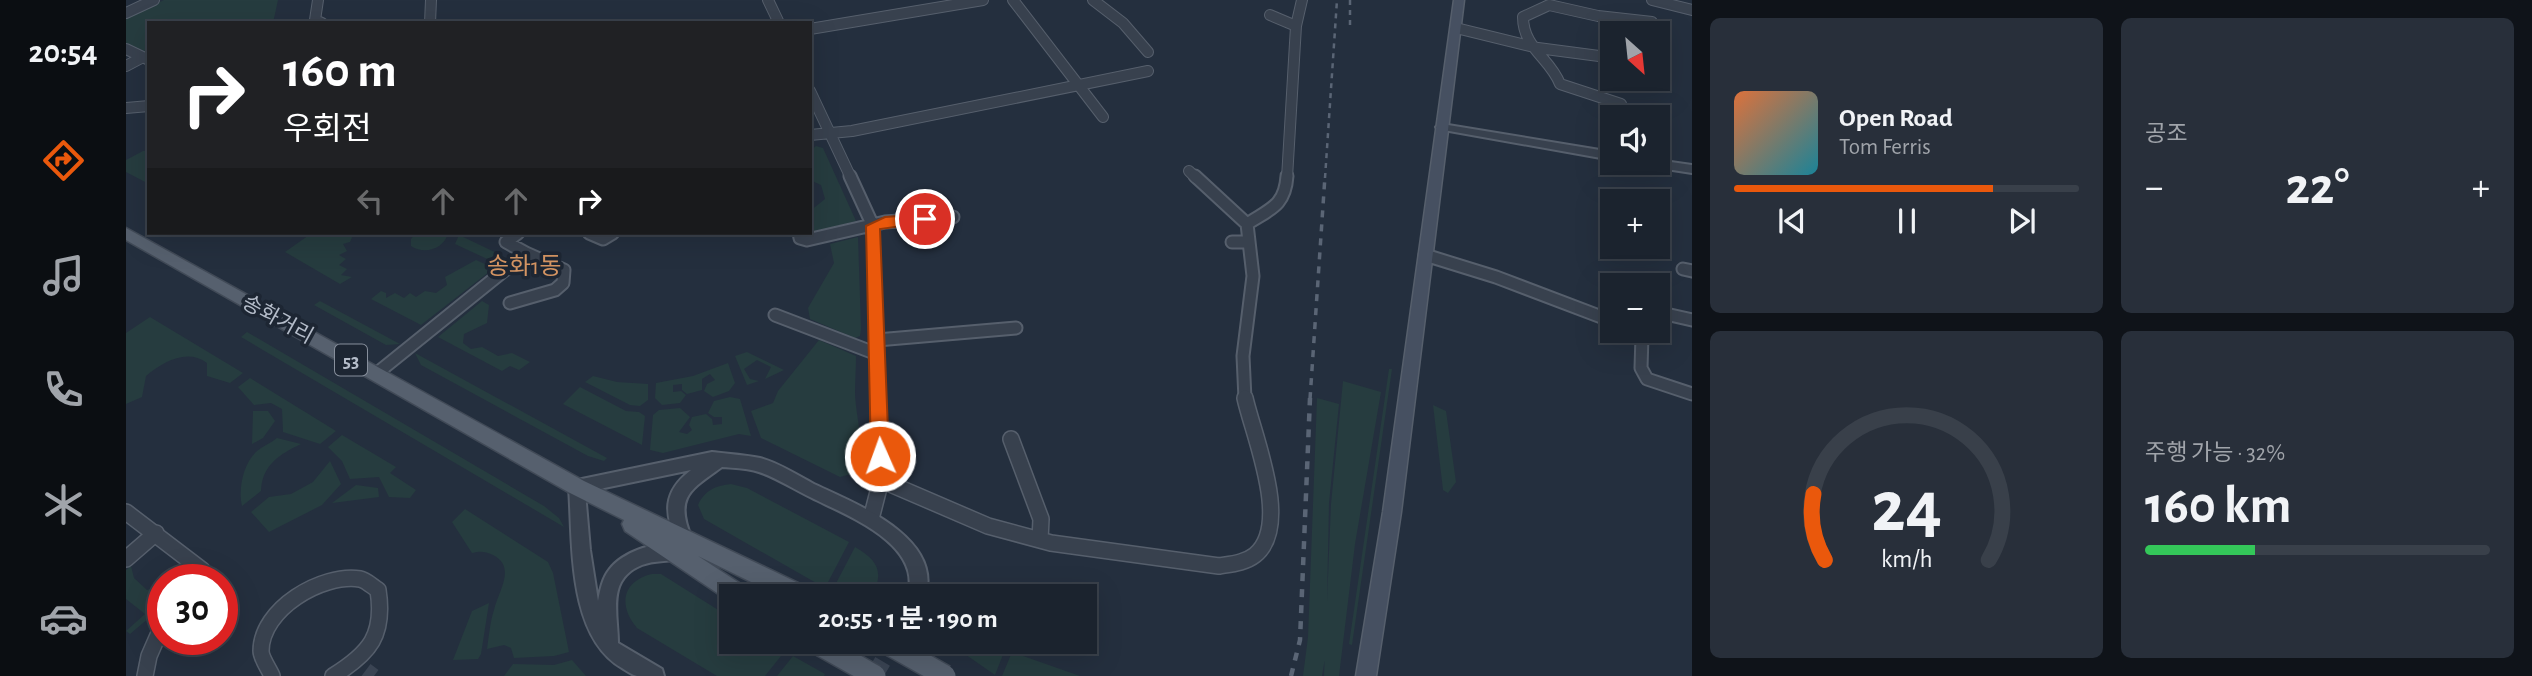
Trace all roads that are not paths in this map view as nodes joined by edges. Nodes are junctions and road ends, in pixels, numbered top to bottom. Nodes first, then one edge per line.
1 (318, 0) edge
2 (431, 0) edge
3 (983, 0) edge
4 (1013, 0) edge
5 (1093, 0) edge
6 (1302, 0) edge
7 (1460, 0) edge
8 (1652, 0) edge
9 (150, 1) edge
10 (770, 4) edge
11 (761, 10) dead end
12 (1692, 10) edge
13 (126, 13) edge
14 (1270, 15) dead end
15 (318, 21) edge
16 (430, 21) edge
17 (778, 21) edge
18 (1643, 21) edge
19 (1296, 26) junction
20 (1456, 28) junction
21 (812, 29) edge
22 (1528, 45) junction
23 (126, 49) edge
24 (1148, 52) dead end
25 (1599, 56) dead end
26 (146, 58) edge
27 (126, 66) edge
28 (1148, 71) dead end
29 (1079, 85) junction
30 (812, 95) edge
31 (1621, 104) dead end
32 (147, 106) edge
33 (126, 108) edge
34 (1103, 117) dead end
35 (1442, 127) junction
36 (829, 133) junction
37 (812, 135) edge
38 (1600, 154) edge
39 (1670, 166) edge
40 (1692, 169) edge
41 (1189, 172) dead end
42 (953, 217) dead end
43 (1248, 224) junction
44 (873, 226) junction
45 (126, 233) edge
46 (515, 235) edge
47 (799, 235) edge
48 (1232, 242) dead end
49 (1249, 242) junction
50 (526, 253) junction
51 (1424, 255) junction
52 (510, 303) dead end
53 (775, 315) dead end
54 (1670, 315) edge
55 (1600, 316) edge
56 (1692, 320) edge
57 (1016, 328) dead end
58 (877, 340) junction
59 (1642, 343) edge
60 (877, 354) junction
61 (376, 374) junction
62 (1692, 394) edge
63 (1012, 439) dead end
64 (723, 459) junction
65 (881, 480) junction
66 (577, 487) junction
67 (126, 512) edge
68 (871, 519) junction
69 (156, 533) junction
70 (1040, 540) junction
71 (679, 545) junction
72 (126, 559) edge
73 (195, 564) edge
74 (727, 584) edge
75 (773, 584) edge
76 (918, 584) edge
77 (611, 650) junction
78 (836, 654) edge
79 (907, 654) edge
80 (149, 655) edge
81 (649, 674) edge
82 (145, 676) edge
83 (272, 676) edge
84 (333, 676) edge
85 (875, 676) edge
86 (945, 676) edge
87 (1366, 676) edge

1 - 15 street
2 - 16 street
3 - 21 street
4 - 29 street
5 - 24 street
6 - 19 street
7 - 20 main road
8 - 12 street
9 - 13 street
10 - 11 street
10 - 17 street
14 - 19 street
18 - 22 street
19 - 43 street
20 - 22 street
20 - 35 main road
22 - 25 street
22 - 31 street
23 - 26 street
26 - 27 street
28 - 29 street
29 - 34 street
29 - 36 street
30 - 36 street
32 - 33 street
35 - 38 street
35 - 51 main road
36 - 37 street
36 - 44 street
39 - 40 street
41 - 43 street
42 - 44 street
43 - 49 street
44 - 47 street
44 - 58 street
45 - 61 main road, 송화거리 / 53
46 - 50 street
48 - 49 street
49 - 70 street
50 - 52 street
50 - 61 street
51 - 55 street
51 - 87 main road
53 - 60 street
54 - 56 street
57 - 58 street
58 - 60 street
59 - 62 street
60 - 65 street
61 - 66 main road, 송화거리 / 53
63 - 70 street
64 - 66 street
64 - 68 street
64 - 71 street
65 - 68 street
65 - 70 street
66 - 71 main road, 송화거리 / 53
66 - 77 street
67 - 69 street
68 - 76 street
69 - 72 street
69 - 73 street
71 - 74 main road, 송화거리 / 53
71 - 75 main road, 송화거리 / 53
71 - 77 street
77 - 81 street
78 - 85 main road, bridge
79 - 86 main road, bridge
80 - 82 street
83 - 84 street

